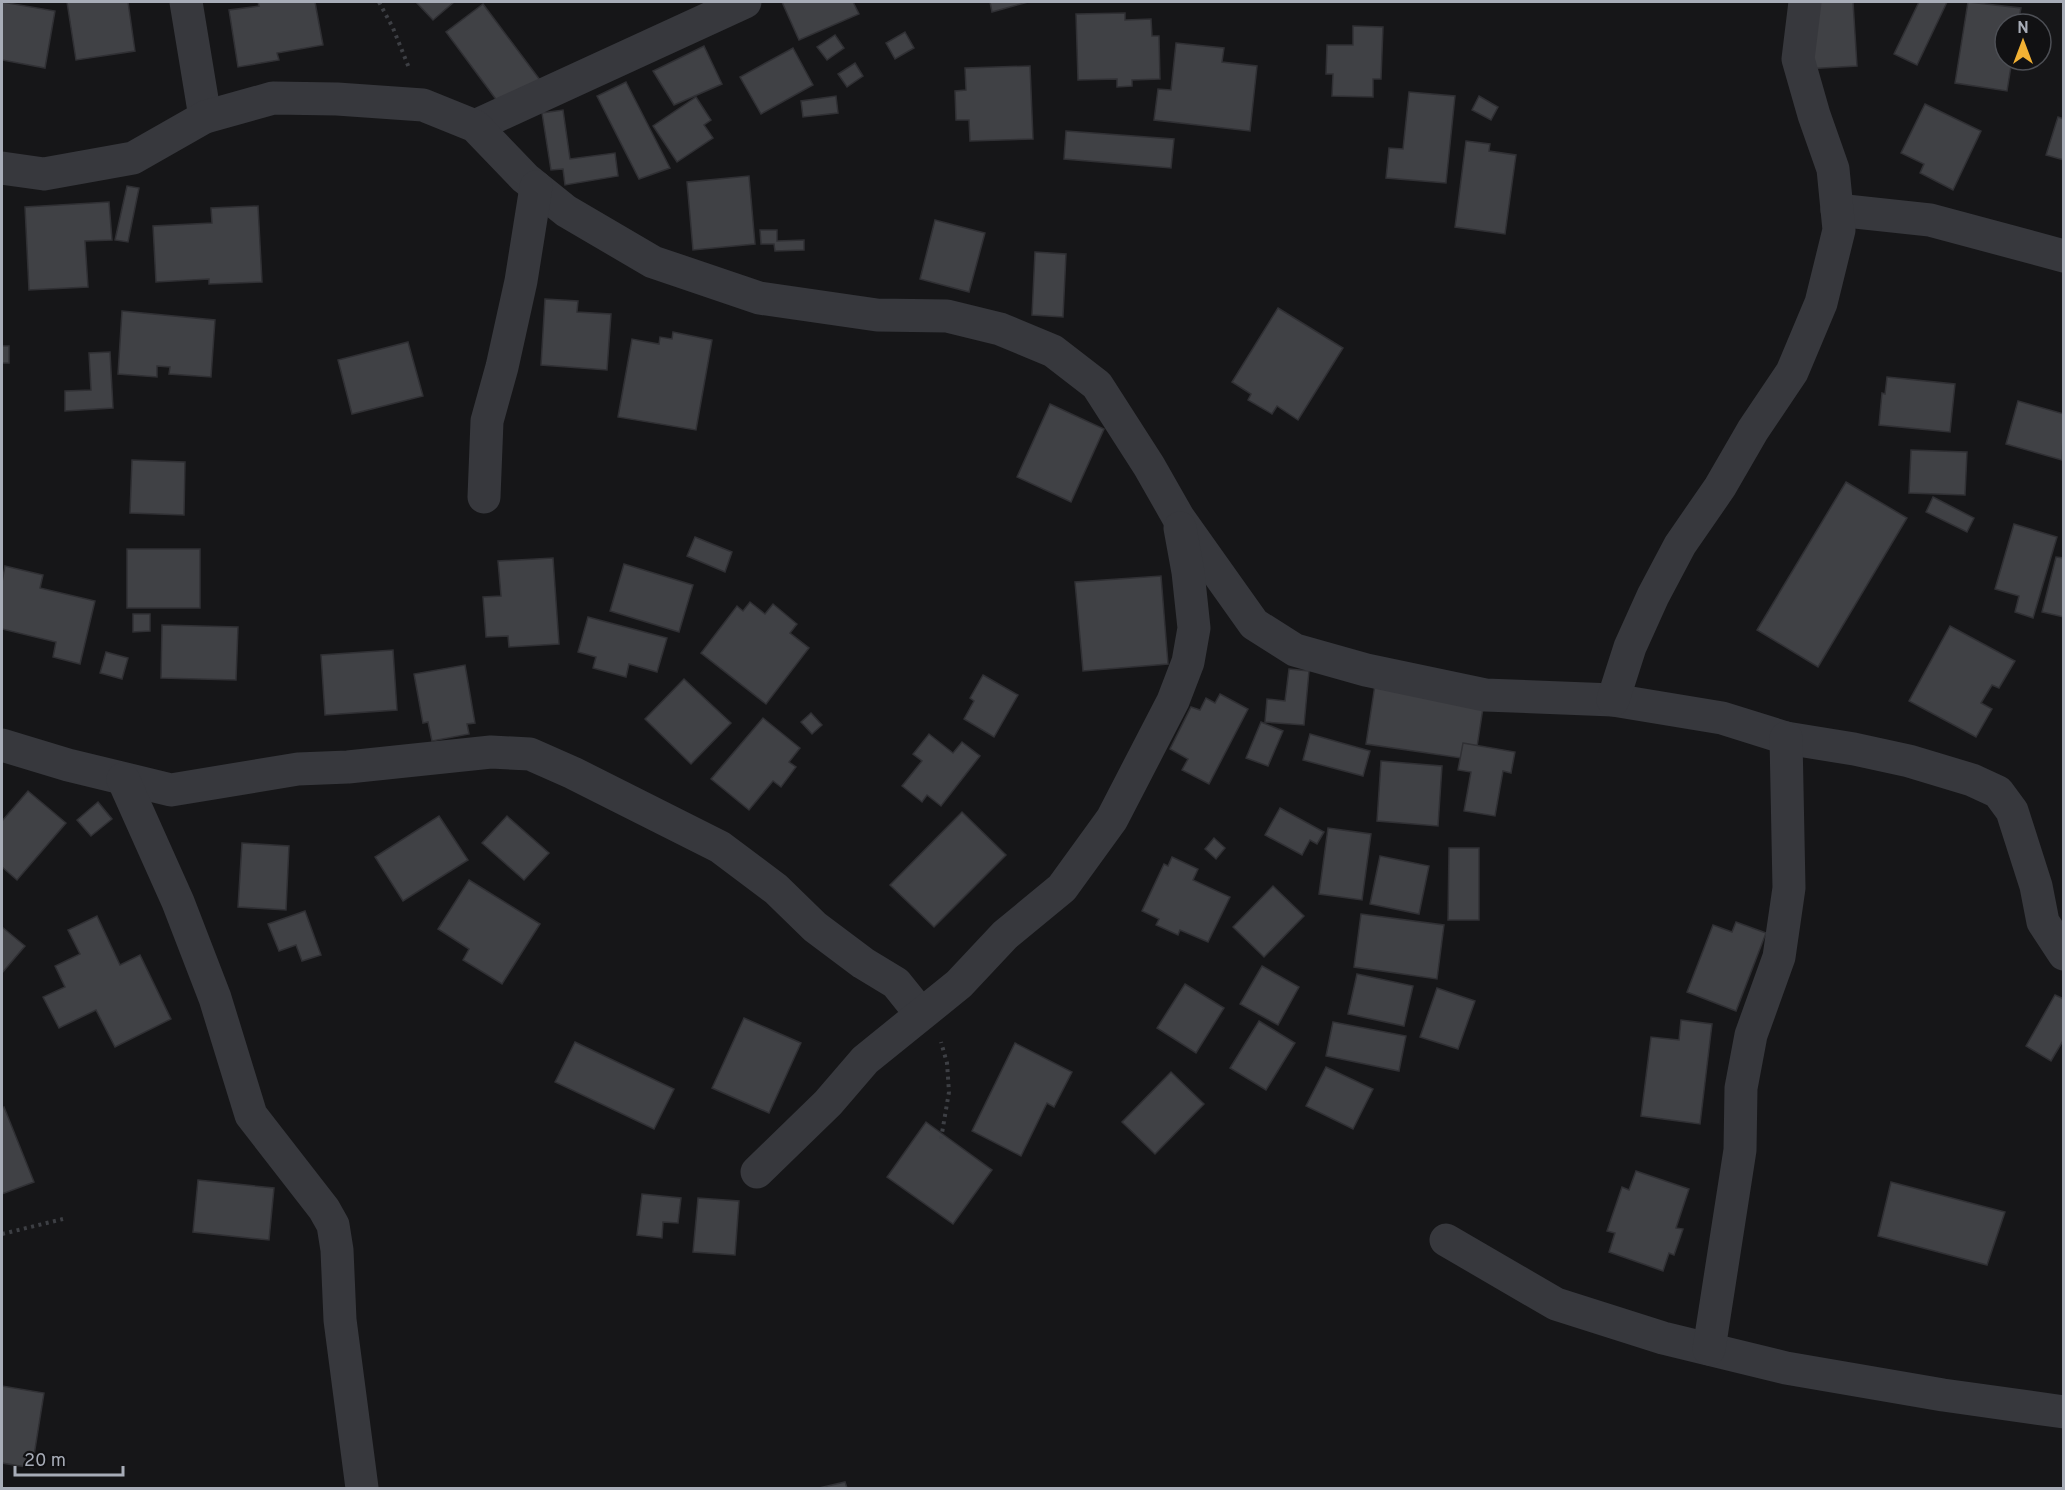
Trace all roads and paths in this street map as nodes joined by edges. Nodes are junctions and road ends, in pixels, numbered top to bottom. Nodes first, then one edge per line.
1 (186, 2) edge
2 (379, 2) edge
3 (745, 2) edge
4 (1805, 2) edge
5 (423, 105) junction
6 (205, 117) junction
7 (476, 126) junction
8 (2, 168) edge
9 (536, 186) junction
10 (1837, 210) junction
11 (2064, 256) edge
12 (484, 497) dead end
13 (1178, 517) junction
14 (1613, 700) junction
15 (1786, 738) junction
16 (2, 744) edge
17 (123, 779) junction
18 (2064, 954) edge
19 (925, 1012) junction
20 (941, 1139) dead end
21 (757, 1172) dead end
22 (63, 1219) dead end
23 (2, 1234) edge
24 (1446, 1240) dead end
25 (1709, 1349) junction
26 (2064, 1412) edge
27 (362, 1488) edge

1 - 6 street
2 - 5 path
3 - 7 street
4 - 10 street
5 - 6 street
5 - 7 street
6 - 8 street
7 - 9 street
9 - 12 street
9 - 13 street
10 - 11 street
10 - 14 street
13 - 14 street
13 - 19 street
14 - 15 street
15 - 18 street
15 - 25 street
16 - 17 street
17 - 19 street
17 - 27 street
19 - 20 path
19 - 21 street
22 - 23 path
24 - 25 street
25 - 26 street

